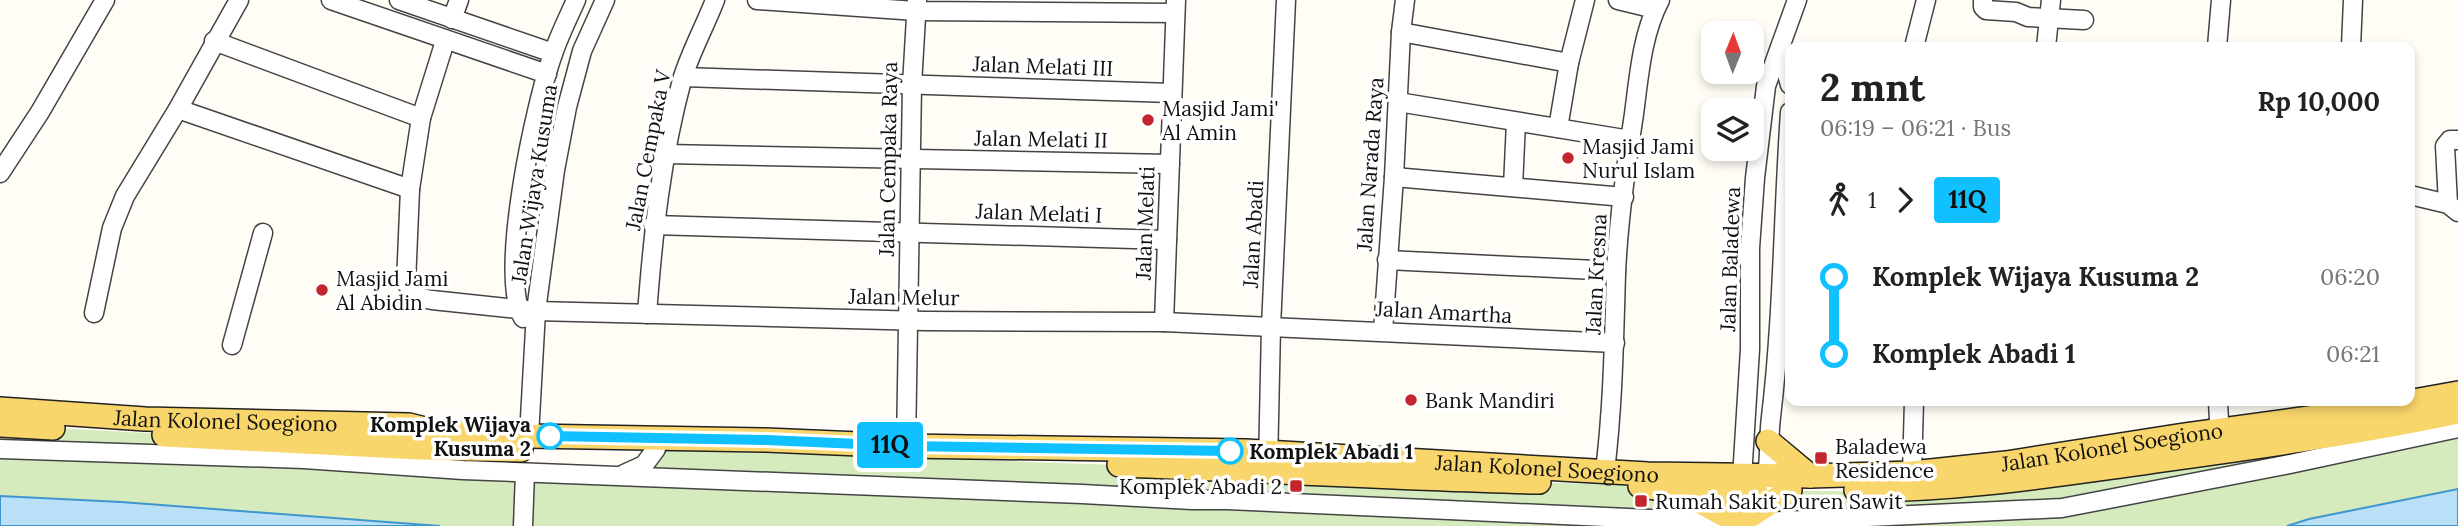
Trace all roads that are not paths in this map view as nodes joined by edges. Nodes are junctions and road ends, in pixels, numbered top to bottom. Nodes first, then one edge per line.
1 (105, 0) edge
2 (239, 0) edge
3 (331, 0) edge
4 (399, 0) edge
5 (459, 0) edge
6 (576, 0) edge
7 (606, 0) edge
8 (715, 0) edge
9 (757, 0) edge
10 (1286, 0) edge
11 (1405, 0) edge
12 (1585, 0) edge
13 (1618, 0) edge
14 (1797, 0) edge
15 (1983, 0) edge
16 (2221, 0) edge
17 (2353, 0) edge
18 (1657, 5) edge
19 (916, 6) edge
20 (1175, 7) edge
21 (1924, 7) edge
22 (2050, 9) edge
23 (452, 19) junction
24 (2084, 20) dead end
25 (1401, 32) junction
26 (214, 41) junction
27 (445, 41) junction
28 (1915, 42) edge
29 (2047, 42) edge
30 (2217, 42) edge
31 (2351, 42) edge
32 (1780, 48) junction
33 (553, 53) junction
34 (1569, 63) junction
35 (1785, 67) edge
36 (547, 74) junction
37 (683, 77) junction
38 (912, 85) junction
39 (1766, 86) junction
40 (1785, 86) edge
41 (1172, 93) junction
42 (1398, 102) junction
43 (178, 108) junction
44 (421, 118) junction
45 (1516, 122) junction
46 (1558, 128) junction
47 (2458, 140) edge
48 (1630, 141) junction
49 (666, 154) junction
50 (911, 160) junction
51 (1170, 164) junction
52 (0, 173) edge
53 (1394, 177) junction
54 (1785, 184) edge
55 (1513, 187) junction
56 (410, 189) junction
57 (1624, 197) junction
58 (2415, 197) edge
59 (2453, 208) edge
60 (653, 225) junction
61 (909, 232) junction
62 (263, 233) dead end
63 (1167, 240) junction
64 (1387, 260) junction
65 (1616, 271) junction
66 (517, 309) junction
67 (536, 311) junction
68 (94, 313) dead end
69 (647, 314) junction
70 (908, 321) junction
71 (1164, 322) junction
72 (1271, 327) junction
73 (1383, 331) junction
74 (534, 340) junction
75 (1615, 343) junction
76 (232, 345) dead end
77 (1779, 348) junction
78 (1750, 349) junction
79 (2458, 393) edge
80 (2415, 401) edge
81 (1914, 406) edge
82 (2218, 406) edge
83 (2385, 406) edge
84 (0, 409) edge
85 (2458, 412) edge
86 (0, 425) edge
87 (2458, 428) edge
88 (529, 436) junction
89 (1768, 441) junction
90 (2219, 441) junction
91 (906, 446) junction
92 (419, 448) junction
93 (0, 449) edge
94 (656, 449) junction
95 (1268, 461) junction
96 (463, 471) junction
97 (1605, 471) junction
98 (1912, 473) junction
99 (614, 476) junction
100 (1810, 476) junction
101 (525, 479) junction
102 (1754, 484) junction
103 (1790, 490) junction
104 (1680, 491) junction
105 (1739, 524) edge
106 (523, 526) edge

1 - 52 street
2 - 26 street
3 - 27 street
4 - 23 street
5 - 23 street
6 - 33 street, Jalan Wijaya Kusuma
7 - 67 street, Jalan Wijaya Kusuma
8 - 37 street, Jalan Cempaka V
9 - 19 street
10 - 72 street, Jalan Abadi
11 - 25 street, Jalan Narada Raya
12 - 34 street
13 - 18 street
14 - 32 street, Jalan Baladewa
15 - 22 street
16 - 30 street
17 - 31 street
18 - 48 street, Jalan Kresna
19 - 20 street
19 - 38 street, Jalan Cempaka Raya
20 - 41 street, Jalan Melati
21 - 28 street
22 - 24 street
22 - 29 street
23 - 33 street
25 - 34 street
25 - 42 street, Jalan Narada Raya
26 - 43 street
26 - 44 street
27 - 36 street
27 - 44 street
32 - 35 street
32 - 39 street, Jalan Baladewa
33 - 36 street, Jalan Wijaya Kusuma
34 - 46 street
36 - 66 street, Jalan Wijaya Kusuma
37 - 38 street, Jalan Melati III
37 - 49 street, Jalan Cempaka V
38 - 41 street, Jalan Melati III
38 - 50 street, Jalan Cempaka Raya
39 - 40 street
39 - 78 street, Jalan Baladewa
41 - 51 street, Jalan Melati
42 - 45 street
42 - 53 street, Jalan Narada Raya
43 - 56 street
43 - 68 street
44 - 56 street
45 - 46 street
45 - 55 street
46 - 48 street
47 - 59 street
48 - 57 street, Jalan Kresna
49 - 50 street, Jalan Melati II
49 - 60 street, Jalan Cempaka V
50 - 51 street, Jalan Melati II
50 - 61 street, Jalan Cempaka Raya
51 - 63 street, Jalan Melati
53 - 55 street
53 - 64 street, Jalan Narada Raya
54 - 77 street
55 - 57 street
56 - 66 street, Jalan Melur
57 - 65 street, Jalan Kresna
58 - 59 street
60 - 61 street, Jalan Melati I
60 - 69 street, Jalan Cempaka V
61 - 63 street, Jalan Melati I
61 - 70 street, Jalan Cempaka Raya
62 - 76 street
63 - 71 street, Jalan Melati
64 - 65 street
64 - 73 street, Jalan Narada Raya
65 - 75 street, Jalan Kresna
66 - 67 street, Jalan Melur
66 - 74 street, Jalan Wijaya Kusuma
67 - 69 street, Jalan Melur
67 - 74 street, Jalan Wijaya Kusuma
69 - 70 street, Jalan Melur
70 - 71 street, Jalan Melur
70 - 91 street, Jalan Cempaka Raya
71 - 72 street, Jalan Melur
72 - 73 street, Jalan Amartha
72 - 95 street, Jalan Abadi
73 - 75 street, Jalan Amartha
74 - 88 street, Jalan Wijaya Kusuma
75 - 97 street, Jalan Kresna
77 - 78 street, Jalan Baladewa
77 - 89 street
78 - 102 street, Jalan Baladewa
79 - 80 main road, Jalan Kolonel Soegiono
81 - 98 street
82 - 90 street
83 - 90 main road, Jalan Kolonel Soegiono
84 - 88 main road, Jalan Kolonel Soegiono
85 - 90 main road, Jalan Kolonel Soegiono
86 - 92 main road, Jalan Kolonel Soegiono
87 - 105 street
88 - 91 main road, Jalan Kolonel Soegiono
89 - 100 main road
89 - 102 street
90 - 98 main road, Jalan Kolonel Soegiono
90 - 103 main road, Jalan Kolonel Soegiono
91 - 95 main road, Jalan Kolonel Soegiono
92 - 94 main road, Jalan Kolonel Soegiono
92 - 96 street
93 - 96 street
94 - 95 main road, Jalan Kolonel Soegiono
94 - 99 street
95 - 97 main road, Jalan Kolonel Soegiono
95 - 104 main road, Jalan Kolonel Soegiono
96 - 101 street
97 - 102 main road, Jalan Kolonel Soegiono
98 - 100 main road, Jalan Kolonel Soegiono
99 - 101 street
99 - 105 street
100 - 102 main road, Jalan Kolonel Soegiono
101 - 106 street
102 - 103 main road, Jalan Kolonel Soegiono
102 - 104 main road, Jalan Kolonel Soegiono
102 - 105 street
103 - 105 main road
104 - 105 main road

